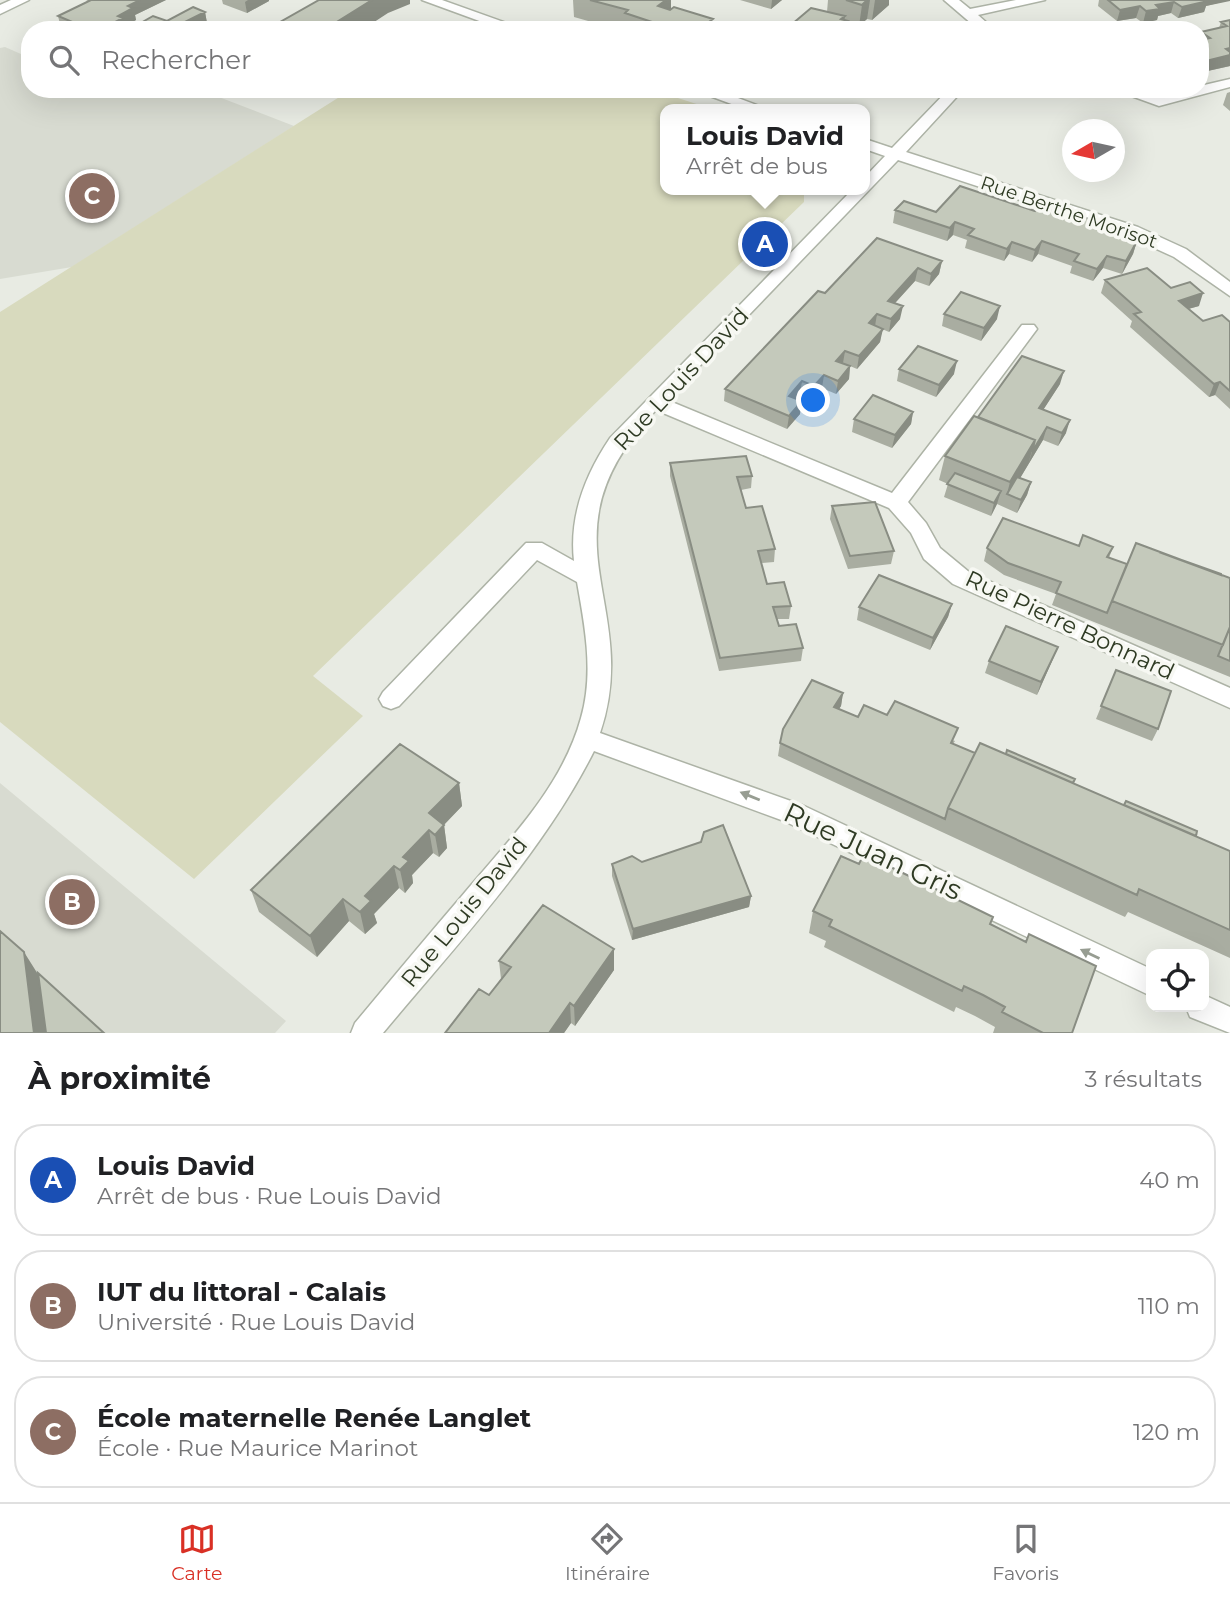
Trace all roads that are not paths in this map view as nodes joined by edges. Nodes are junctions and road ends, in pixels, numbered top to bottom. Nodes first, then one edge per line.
1 (22, 0) edge
2 (429, 0) edge
3 (951, 0) edge
4 (1038, 0) edge
5 (0, 10) edge
6 (969, 13) junction
7 (492, 21) edge
8 (978, 21) edge
9 (1230, 83) edge
10 (1209, 88) edge
11 (725, 98) edge
12 (949, 98) edge
13 (1149, 98) edge
14 (1171, 98) edge
15 (744, 104) edge
16 (870, 146) edge
17 (896, 155) junction
18 (870, 181) edge
19 (856, 195) edge
20 (1230, 291) edge
21 (1028, 329) dead end
22 (654, 402) junction
23 (896, 503) junction
24 (587, 577) junction
25 (1230, 698) edge
26 (391, 699) dead end
27 (587, 738) junction
28 (1146, 981) edge
29 (1209, 1011) edge
30 (1230, 1021) edge
31 (365, 1033) edge

1 - 5 street
2 - 7 street
3 - 6 street
4 - 6 street
6 - 8 street
9 - 10 street
11 - 15 street
12 - 17 street, Rue Louis David
13 - 14 street
16 - 17 street, Rue Berthe Morisot
17 - 18 street, Rue Louis David
17 - 20 street, Rue Berthe Morisot
19 - 22 street, Rue Louis David
21 - 23 street
22 - 23 street, Rue Pierre Bonnard
22 - 24 street, Rue Louis David
23 - 25 street, Rue Pierre Bonnard
24 - 26 street
24 - 27 street, Rue Louis David
28 -> 27 street, Rue Juan Gris
27 - 31 street, Rue Louis David
29 - 30 street

